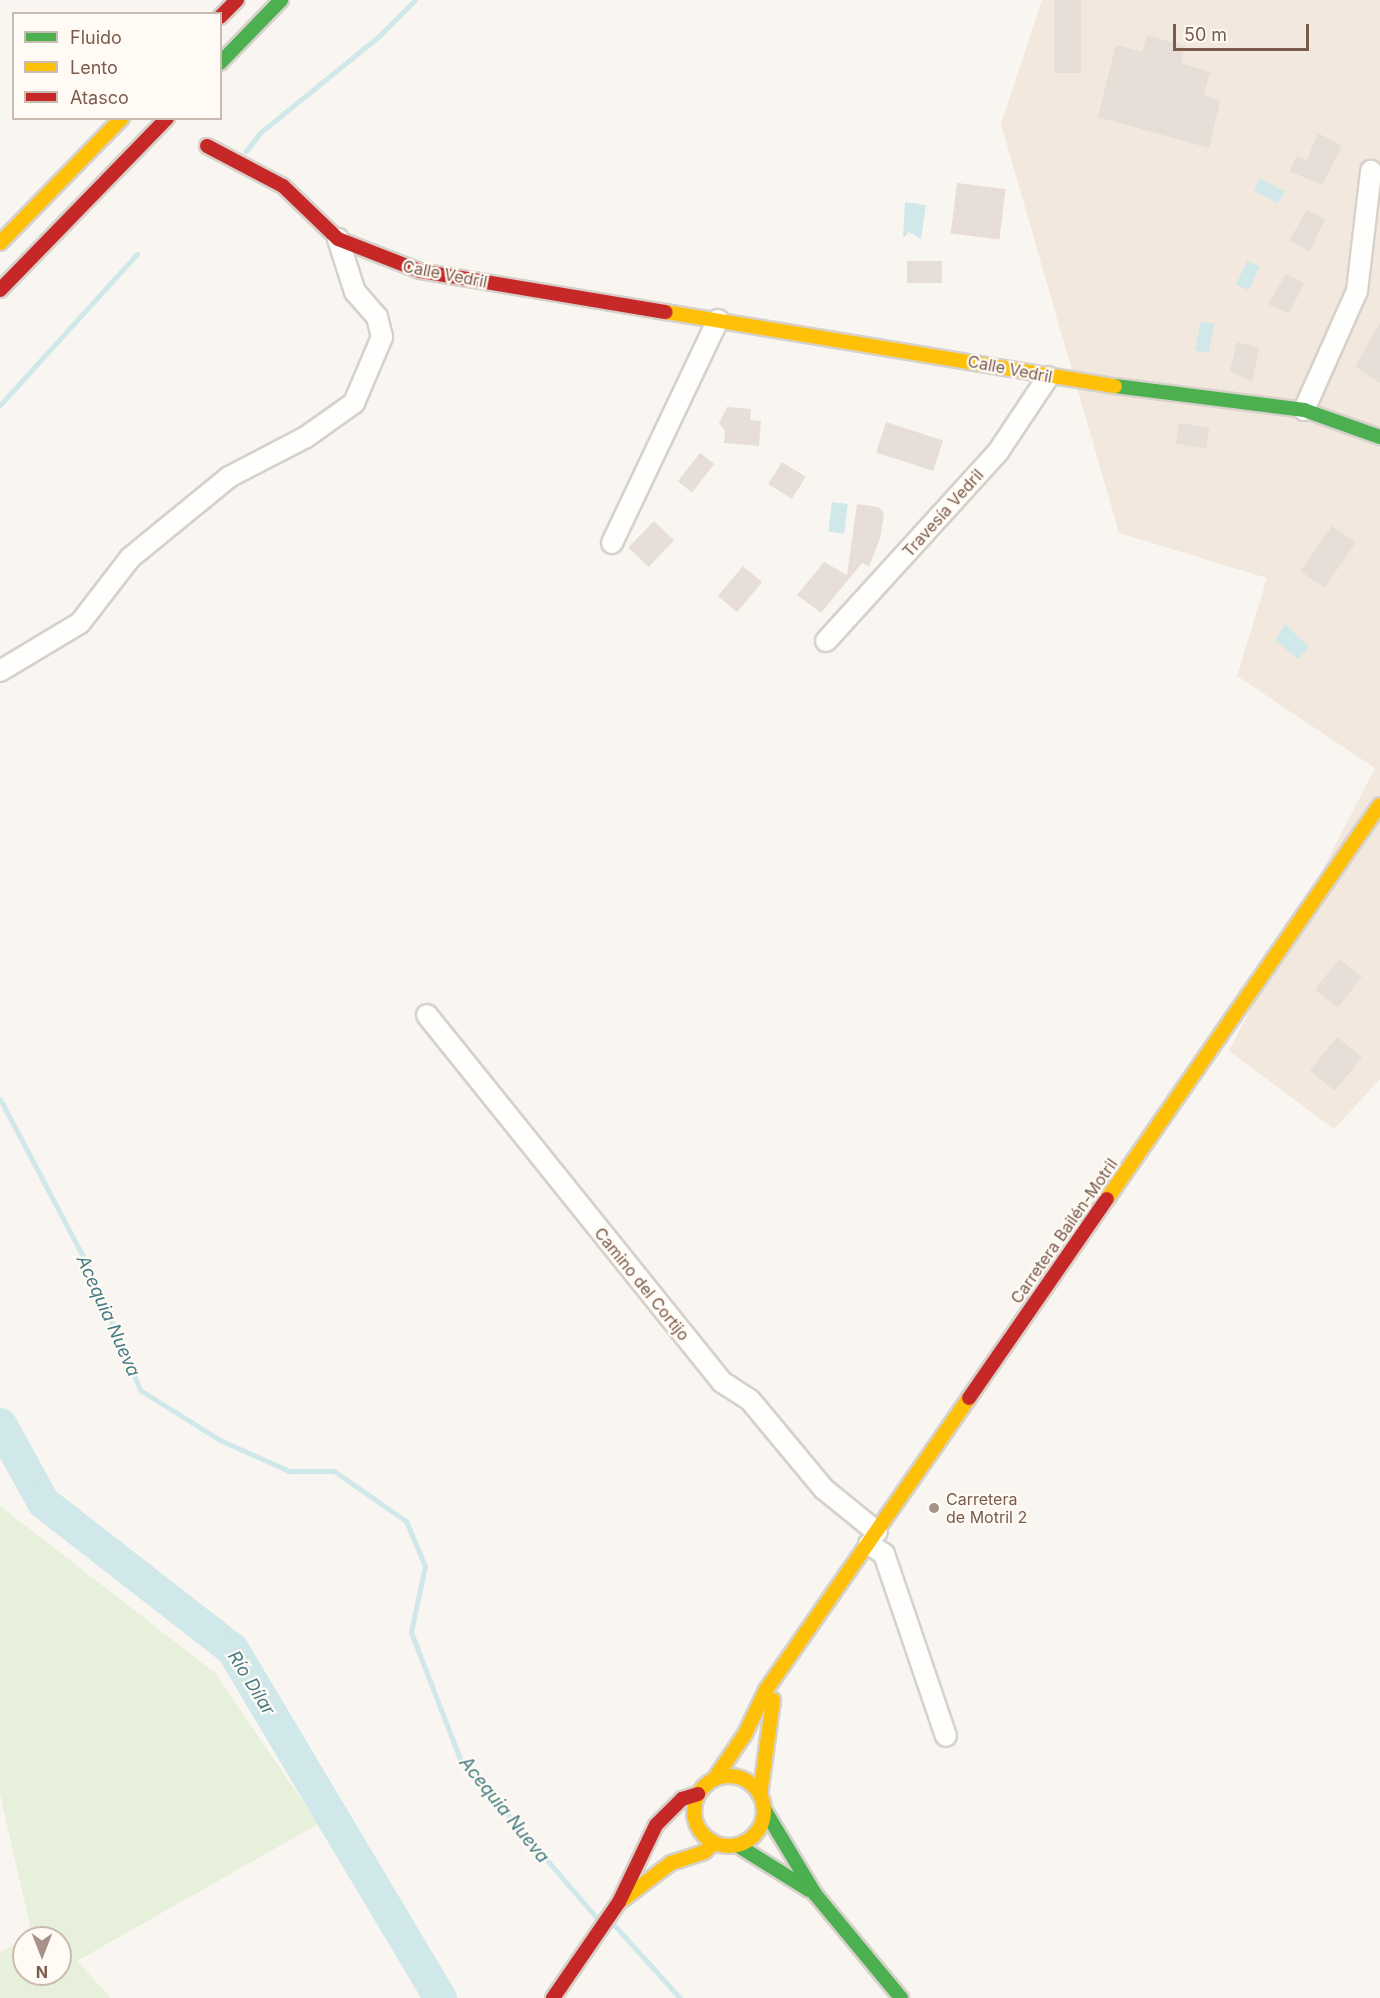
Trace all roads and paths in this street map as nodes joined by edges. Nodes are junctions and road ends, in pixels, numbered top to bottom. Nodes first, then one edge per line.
1 (237, 0) edge
2 (281, 0) edge
3 (222, 15) edge
4 (222, 61) edge
5 (120, 120) edge
6 (165, 120) edge
7 (207, 146) dead end
8 (1371, 171) dead end
9 (338, 239) junction
10 (0, 243) edge
11 (0, 290) edge
12 (718, 320) junction
13 (1048, 377) junction
14 (1304, 410) junction
15 (1380, 437) edge
16 (612, 543) dead end
17 (826, 641) dead end
18 (0, 671) edge
19 (1380, 805) edge
20 (427, 1015) dead end
21 (873, 1538) junction
22 (778, 1677) junction
23 (946, 1736) dead end
24 (715, 1778) junction
25 (698, 1794) junction
26 (760, 1795) junction
27 (764, 1809) junction
28 (714, 1843) junction
29 (737, 1845) junction
30 (815, 1894) junction
31 (616, 1906) junction
32 (553, 1998) edge
33 (901, 1998) edge

1 - 3 main road
2 - 4 main road
5 - 10 main road
6 - 11 main road
7 - 9 main road, Calle Vedril
8 - 14 street
9 - 12 main road, Calle Vedril
9 - 18 street
12 - 13 main road, Calle Vedril
12 - 16 street
13 - 14 main road, Calle Vedril
13 - 17 street, Travesía Vedril
14 - 15 main road, Calle Vedril
19 - 21 main road, Carretera Bailén-Motril
20 - 21 street, Camino del Cortijo
21 - 22 main road, Carretera Bailén-Motril
21 - 23 street, Camino del Cortijo
22 - 24 main road, Carretera Bailén-Motril
22 - 26 main road, Carretera Bailén-Motril
24 - 25 main road
24 - 26 main road
25 - 28 main road
25 - 31 main road
26 - 27 main road
27 - 29 main road
27 - 30 main road
28 - 29 main road
28 - 31 main road
29 - 30 main road
30 - 33 main road
31 - 32 main road

